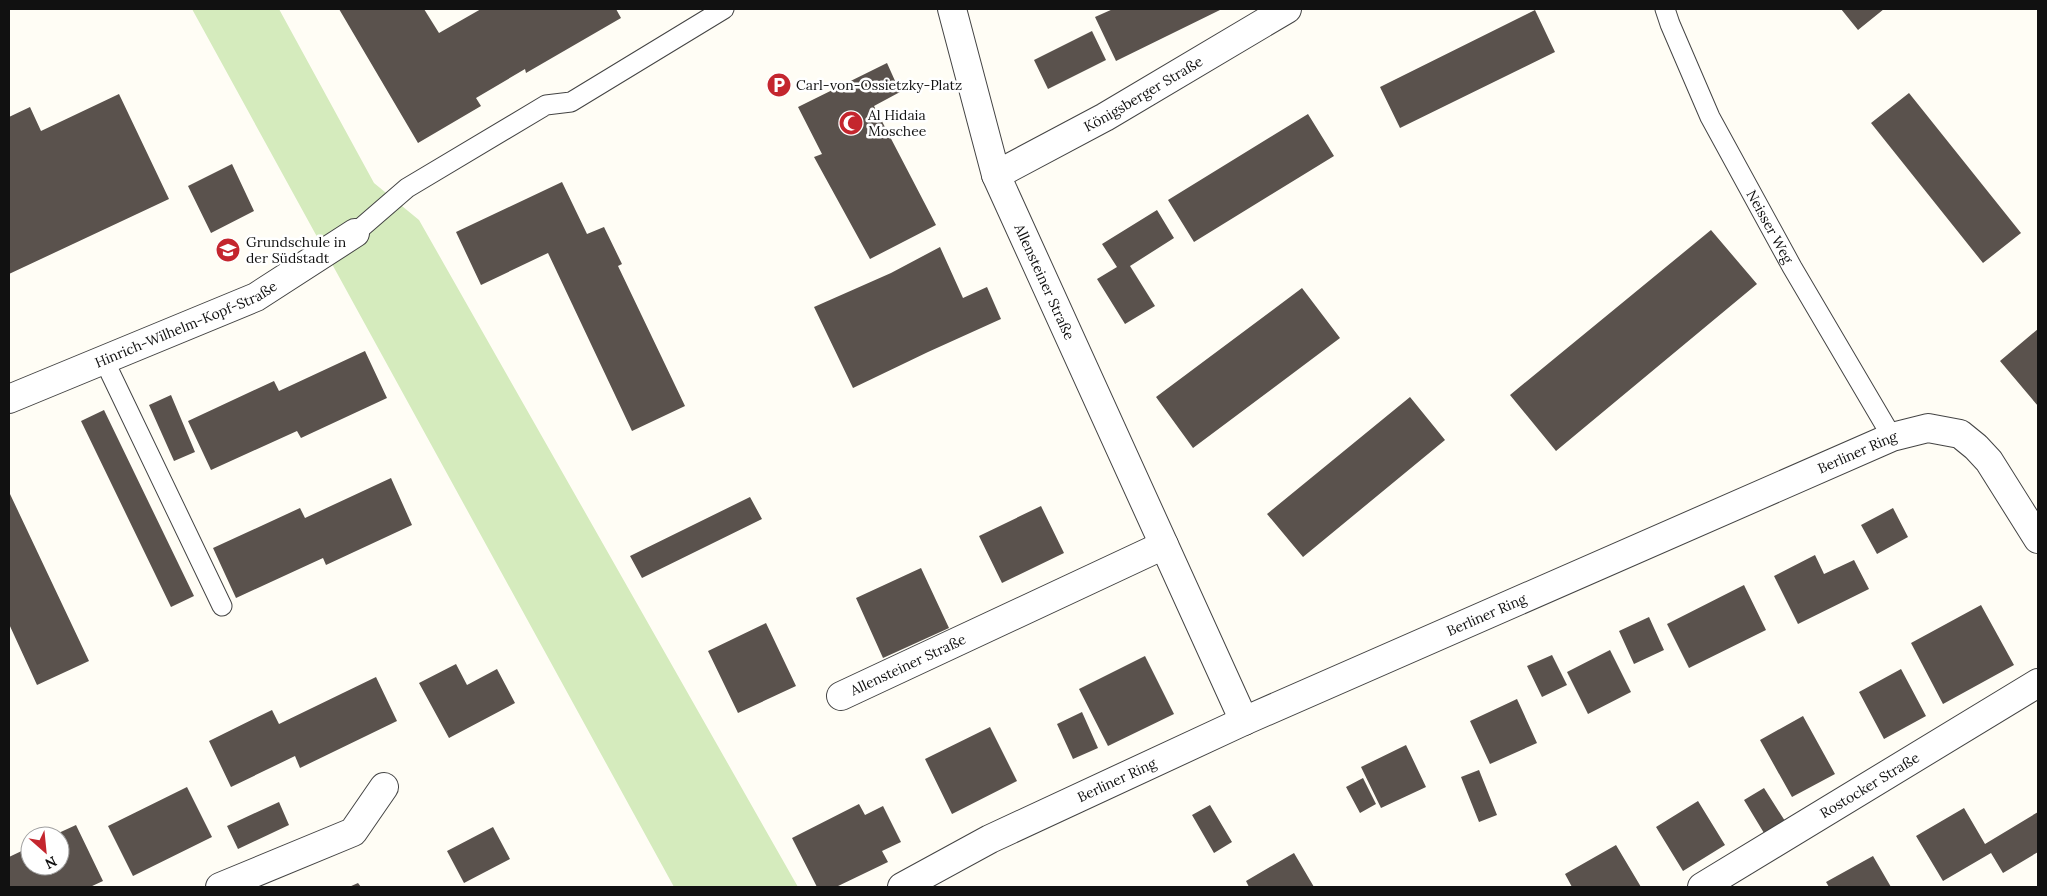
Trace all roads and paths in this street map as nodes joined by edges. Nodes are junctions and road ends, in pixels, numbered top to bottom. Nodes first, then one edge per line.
1 (724, 9) edge
2 (952, 9) edge
3 (1287, 9) edge
4 (1665, 9) edge
5 (996, 175) junction
6 (355, 233) joint
7 (104, 360) junction
8 (9, 400) edge
9 (1892, 437) junction
10 (2038, 539) edge
11 (1164, 545) junction
12 (222, 606) dead end
13 (2038, 683) edge
14 (841, 696) dead end
15 (1244, 721) junction
16 (384, 787) dead end
17 (220, 887) edge
18 (902, 887) edge
19 (1702, 887) edge

1 - 6 lane
2 - 5 street, Allensteiner Straße
3 - 5 street, Königsberger Straße
4 - 9 lane, Neisser Weg
5 - 11 street, Allensteiner Straße
6 - 7 street, Hinrich-Wilhelm-Kopf-Straße
7 - 8 street, Hinrich-Wilhelm-Kopf-Straße
7 - 12 lane
9 - 10 street, Berliner Ring
9 - 15 street, Berliner Ring
11 - 14 street, Allensteiner Straße
11 - 15 street, Allensteiner Straße
13 - 19 street, Rostocker Straße
15 - 18 street, Berliner Ring
16 - 17 street

